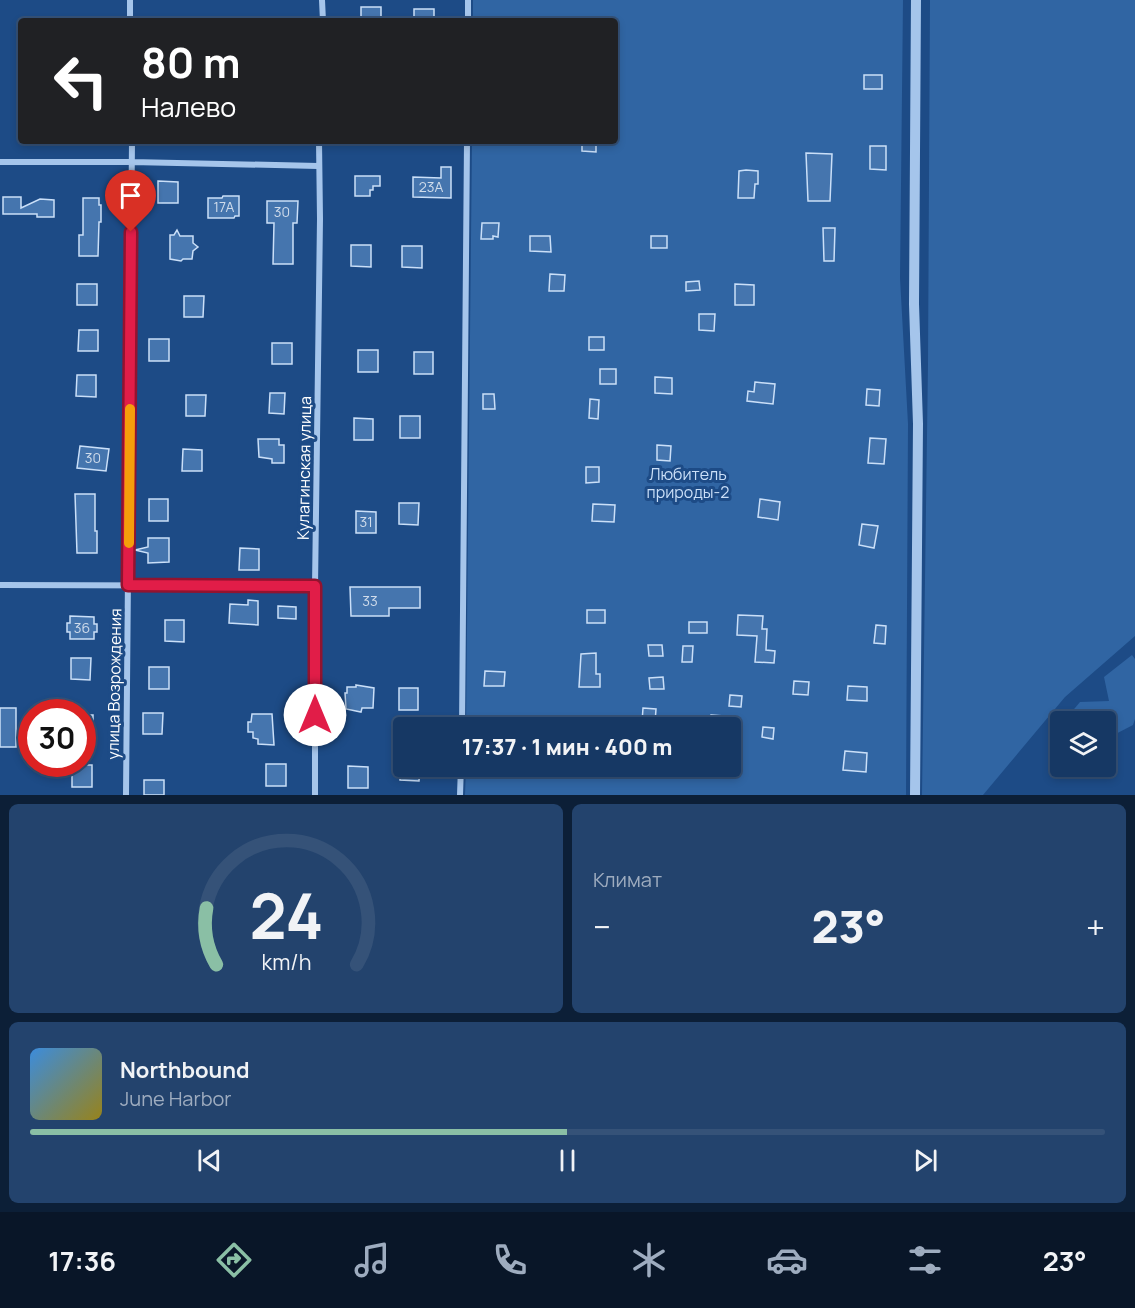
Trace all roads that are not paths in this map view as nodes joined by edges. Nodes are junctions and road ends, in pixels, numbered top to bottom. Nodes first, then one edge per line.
1 (130, 0) edge
2 (322, 0) edge
3 (468, 0) edge
4 (916, 0) edge
5 (130, 18) edge
6 (323, 18) edge
7 (468, 18) edge
8 (132, 144) edge
9 (319, 144) edge
10 (467, 144) edge
11 (0, 162) edge
12 (132, 162) junction
13 (318, 166) junction
14 (0, 585) edge
15 (128, 585) junction
16 (315, 586) junction
17 (462, 717) edge
18 (461, 777) edge
19 (126, 795) edge
20 (315, 795) edge
21 (460, 795) edge
22 (915, 795) edge

1 - 5 street
2 - 6 street
3 - 7 street
4 - 22 street
8 - 12 street, улица Возрождения
9 - 13 street, Кулагинская улица
10 - 17 street
11 - 12 street
12 - 13 street
12 - 15 street, улица Возрождения
13 - 16 street, Кулагинская улица
14 - 15 street
15 - 16 street
15 - 19 street, улица Возрождения
16 - 20 street, Кулагинская улица
18 - 21 street

